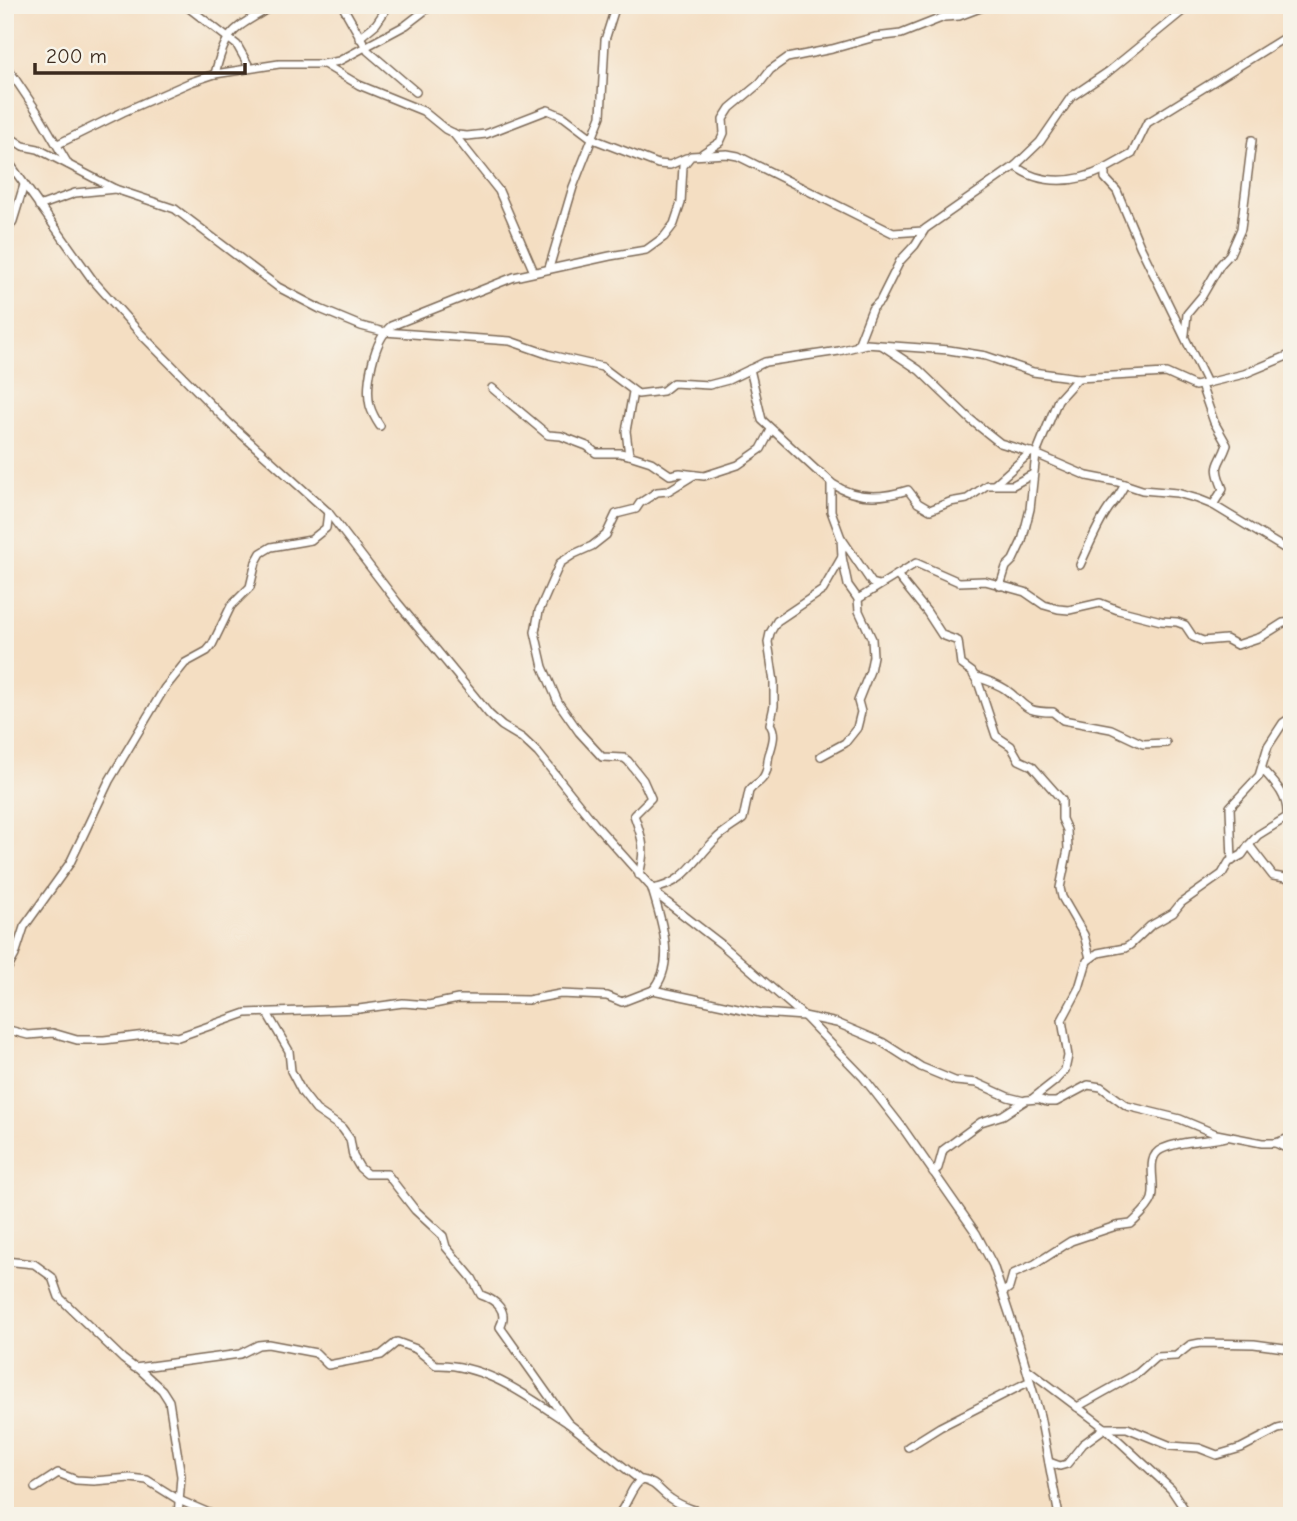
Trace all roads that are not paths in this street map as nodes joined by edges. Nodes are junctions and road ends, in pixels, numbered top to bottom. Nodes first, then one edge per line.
1 (185, 5) edge
2 (274, 5) edge
3 (342, 5) edge
4 (389, 5) edge
5 (432, 5) edge
6 (616, 5) edge
7 (988, 5) edge
8 (1190, 5) edge
9 (1292, 33) edge
10 (228, 37) junction
11 (359, 38) junction
12 (365, 48) junction
13 (5, 64) edge
14 (324, 64) junction
15 (250, 68) junction
16 (215, 74) junction
17 (415, 92) dead end
18 (452, 132) junction
19 (5, 134) edge
20 (593, 139) junction
21 (1252, 140) dead end
22 (58, 144) junction
23 (701, 155) junction
24 (5, 157) edge
25 (687, 158) junction
26 (68, 164) junction
27 (1015, 166) junction
28 (1105, 169) junction
29 (24, 185) junction
30 (115, 189) junction
31 (39, 206) junction
32 (923, 231) junction
33 (5, 234) edge
34 (549, 268) junction
35 (534, 272) junction
36 (384, 332) junction
37 (1185, 334) junction
38 (858, 345) junction
39 (882, 346) junction
40 (1292, 354) edge
41 (750, 369) junction
42 (1078, 378) junction
43 (1204, 384) junction
44 (492, 388) dead end
45 (633, 392) junction
46 (380, 426) dead end
47 (771, 430) junction
48 (1033, 453) junction
49 (629, 456) junction
50 (1033, 474) junction
51 (694, 475) junction
52 (831, 483) junction
53 (1125, 484) junction
54 (995, 485) junction
55 (1213, 505) junction
56 (328, 512) junction
57 (841, 538) junction
58 (1292, 553) edge
59 (842, 557) junction
60 (1080, 565) dead end
61 (897, 575) junction
62 (879, 585) junction
63 (1000, 586) junction
64 (858, 599) junction
65 (1292, 622) edge
66 (974, 676) junction
67 (1292, 717) edge
68 (1166, 743) dead end
69 (821, 756) dead end
70 (1262, 769) junction
71 (1249, 845) junction
72 (1232, 861) junction
73 (639, 875) junction
74 (1292, 879) edge
75 (652, 889) junction
76 (1090, 958) junction
77 (5, 973) edge
78 (653, 990) junction
79 (267, 1013) junction
80 (804, 1016) junction
81 (5, 1029) edge
82 (1028, 1100) junction
83 (1230, 1136) junction
84 (1292, 1137) edge
85 (1276, 1143) junction
86 (1292, 1151) edge
87 (933, 1172) junction
88 (5, 1261) edge
89 (1003, 1292) junction
90 (1292, 1349) edge
91 (138, 1368) junction
92 (1027, 1369) junction
93 (1030, 1381) junction
94 (1077, 1407) junction
95 (568, 1423) junction
96 (1292, 1426) edge
97 (1105, 1428) junction
98 (908, 1447) dead end
99 (1049, 1462) junction
100 (640, 1480) junction
101 (35, 1489) dead end
102 (179, 1500) junction
103 (178, 1516) edge
104 (216, 1516) edge
105 (617, 1516) edge
106 (715, 1516) edge
107 (1059, 1516) edge
108 (1189, 1516) edge

1 - 10 street
2 - 10 street
3 - 11 street
4 - 11 street
5 - 12 street
6 - 20 street
7 - 23 street
8 - 27 street
9 - 28 street
10 - 15 street
10 - 16 street
11 - 12 street
12 - 14 street
12 - 17 street
13 - 22 street
14 - 15 street
14 - 18 street
15 - 16 street
16 - 22 street
18 - 20 street
18 - 35 street
19 - 26 street
20 - 25 street
20 - 34 street
21 - 37 street
22 - 26 street
23 - 25 street
23 - 32 street
24 - 29 street
25 - 34 street
26 - 30 street
27 - 28 street
27 - 32 street
28 - 37 street
29 - 31 street
29 - 33 street
30 - 31 street
30 - 36 street
31 - 56 street
32 - 38 street
34 - 35 street
35 - 36 street
36 - 45 street
36 - 46 street
37 - 43 street
38 - 39 street
38 - 41 street
39 - 42 street
39 - 48 street
40 - 43 street
41 - 45 street
41 - 47 street
42 - 43 street
42 - 48 street
43 - 55 street
44 - 49 street
45 - 49 street
47 - 51 street
47 - 52 street
48 - 50 street
48 - 53 street
48 - 54 street
49 - 51 street
50 - 54 street
50 - 63 street
51 - 73 street
52 - 54 street
52 - 57 street
53 - 55 street
53 - 60 street
55 - 58 street
56 - 73 street
56 - 77 street
57 - 59 street
57 - 62 street
59 - 64 street
59 - 75 street
61 - 62 street
61 - 63 street
61 - 66 street
62 - 64 street
63 - 65 street
64 - 69 street
66 - 68 street
66 - 76 street
67 - 70 street
70 - 71 street
70 - 72 street
71 - 72 street
71 - 74 street
72 - 76 street
73 - 75 street
75 - 78 street
75 - 80 street
76 - 82 street
78 - 79 street
78 - 80 street
79 - 81 street
79 - 95 street
80 - 82 street
80 - 87 street
82 - 83 street
82 - 87 street
83 - 85 street
83 - 89 street
84 - 85 street
85 - 86 street
87 - 89 street
88 - 91 street
89 - 92 street
90 - 94 street
91 - 95 street
91 - 102 street
92 - 93 street
92 - 94 street
93 - 98 street
93 - 99 street
94 - 97 street
95 - 100 street
96 - 97 street
97 - 99 street
97 - 108 street
99 - 107 street
100 - 105 street
100 - 106 street
101 - 102 street
102 - 103 street
102 - 104 street

